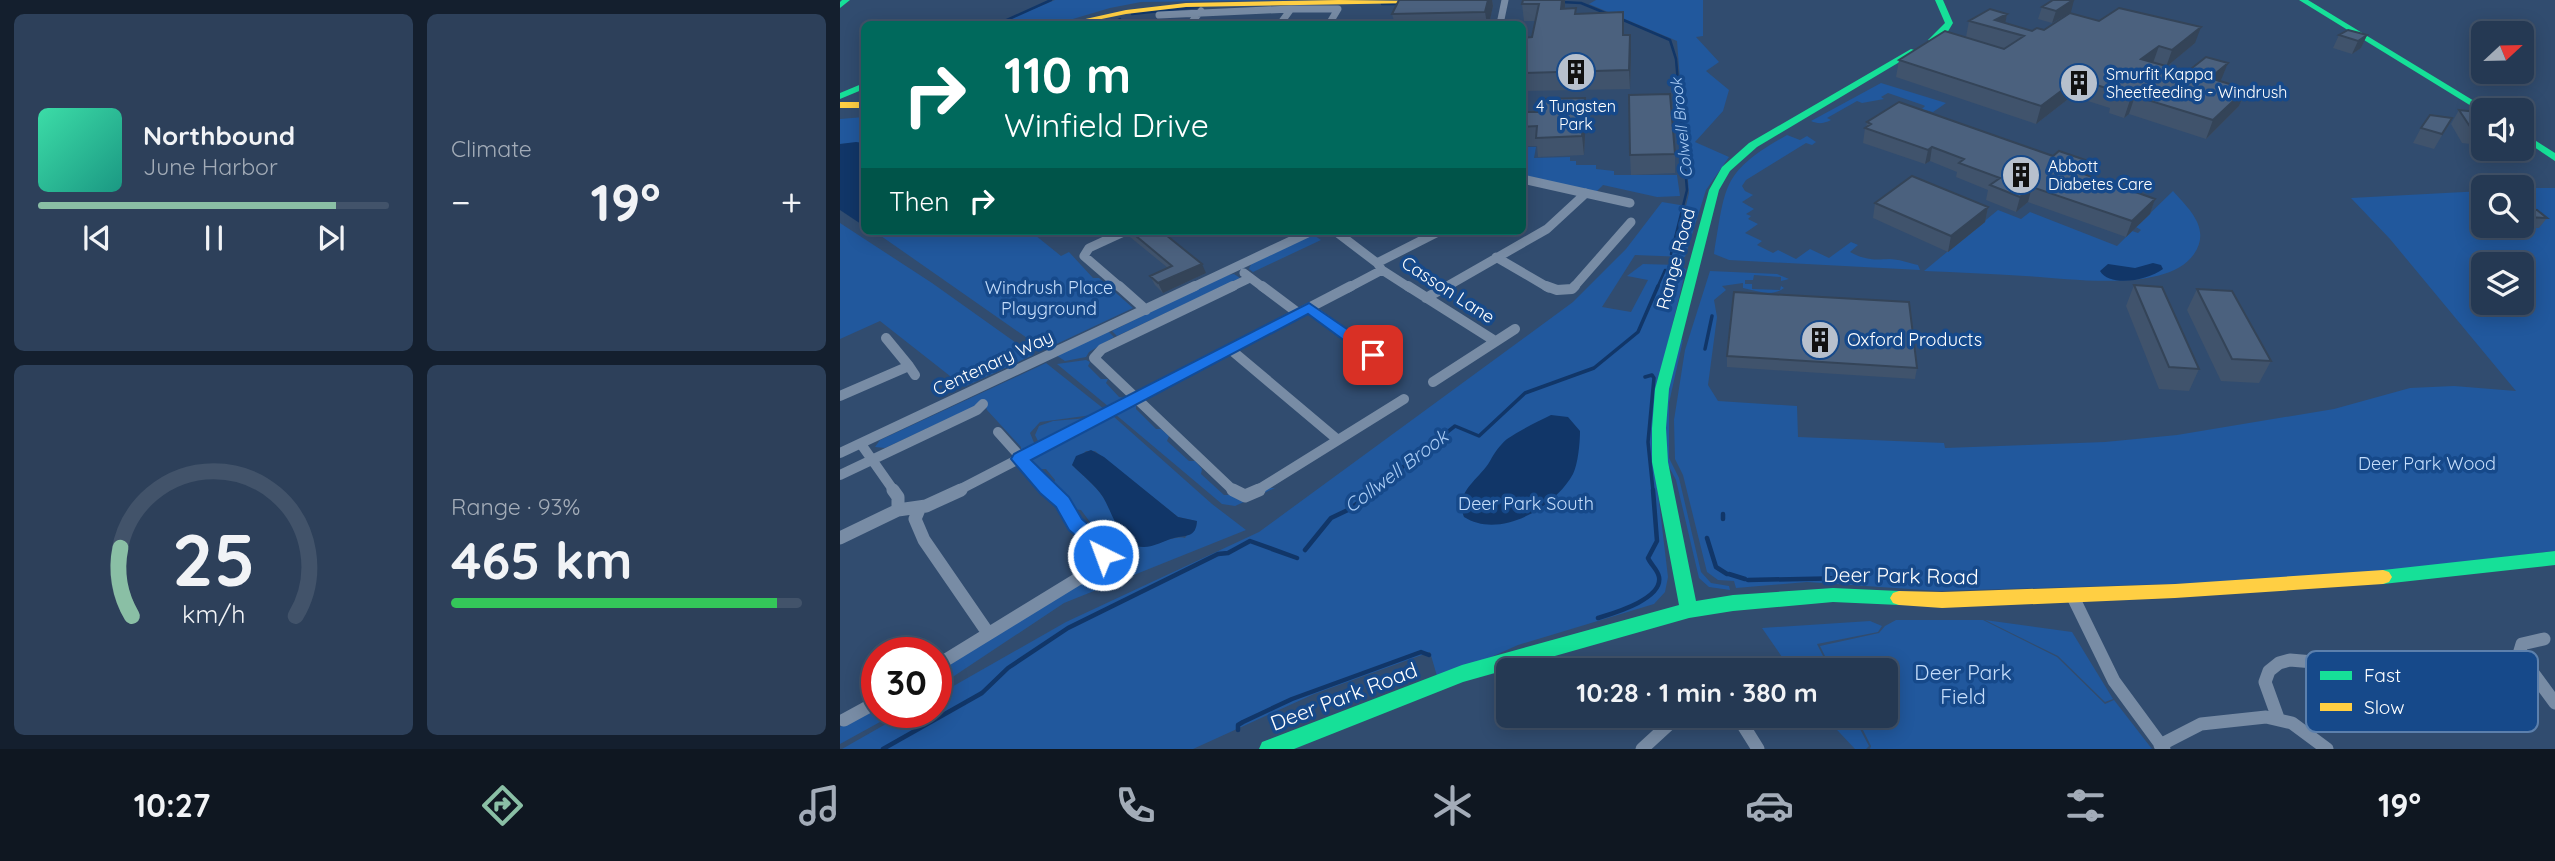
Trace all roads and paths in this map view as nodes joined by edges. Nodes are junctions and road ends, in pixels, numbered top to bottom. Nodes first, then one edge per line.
1 (846, 0) edge
2 (1505, 0) edge
3 (1939, 0) edge
4 (2304, 0) edge
5 (1437, 1) edge
6 (840, 6) edge
7 (1290, 9) junction
8 (1201, 11) junction
9 (1159, 15) dead end
10 (1082, 21) edge
11 (1193, 21) edge
12 (1282, 21) edge
13 (1331, 21) edge
14 (1501, 21) edge
15 (861, 87) edge
16 (840, 96) edge
17 (2471, 102) edge
18 (840, 105) edge
19 (860, 106) edge
20 (840, 111) edge
21 (2548, 149) edge
22 (2555, 158) edge
23 (1526, 180) edge
24 (1586, 193) junction
25 (1630, 203) dead end
26 (1631, 222) dead end
27 (1117, 235) edge
28 (1304, 235) edge
29 (1340, 235) edge
30 (1433, 235) edge
31 (1496, 257) junction
32 (1379, 266) junction
33 (1237, 267) junction
34 (1250, 278) junction
35 (1426, 298) junction
36 (1309, 308) junction
37 (1146, 310) junction
38 (1298, 313) junction
39 (1515, 329) dead end
40 (887, 338) dead end
41 (1495, 341) junction
42 (1230, 349) junction
43 (1394, 369) dead end
44 (1433, 382) dead end
45 (840, 396) edge
46 (1137, 398) junction
47 (1404, 399) dead end
48 (983, 404) dead end
49 (998, 432) dead end
50 (1338, 440) junction
51 (862, 444) junction
52 (840, 453) edge
53 (1020, 459) junction
54 (872, 460) junction
55 (840, 475) edge
56 (920, 507) junction
57 (898, 510) junction
58 (840, 538) edge
59 (2555, 558) edge
60 (2072, 595) junction
61 (1689, 610) junction
62 (988, 633) junction
63 (2544, 639) dead end
64 (2520, 651) edge
65 (952, 656) edge
66 (2306, 661) edge
67 (2538, 680) edge
68 (2555, 703) edge
69 (861, 709) edge
70 (841, 718) edge
71 (2278, 718) junction
72 (1665, 728) edge
73 (1745, 728) edge
74 (2162, 747) edge
75 (1269, 749) edge
76 (1642, 749) edge
77 (1758, 749) edge
78 (2327, 749) edge

1 - 6 main road
2 - 14 street
3 - 61 main road, Range Road
4 - 17 main road
5 - 10 main road
7 - 8 street
7 - 12 street
7 - 13 street
8 - 9 street
8 - 11 street
15 - 16 main road
18 - 19 main road
19 - 20 main road
21 - 22 main road
23 - 24 street
24 - 25 street
24 - 31 street
26 - 31 street
27 - 37 street
28 - 33 street, Centenary Way
29 - 32 street, Casson Lane
30 - 32 street
31 - 35 street
32 - 35 street, Casson Lane
32 - 36 street
33 - 34 street
33 - 37 street, Centenary Way
34 - 38 street
34 - 46 street
35 - 41 street, Casson Lane
36 - 38 street
36 - 43 street
37 - 51 street, Centenary Way
38 - 42 street
39 - 41 street, Casson Lane
40 - 45 street
41 - 44 street, Casson Lane
42 - 46 street
42 - 50 street
46 - 50 street
46 - 53 street
47 - 50 street
48 - 54 street
49 - 53 street
51 - 52 street, Centenary Way
51 - 54 street
53 - 56 street
53 - 62 street
54 - 55 street
54 - 57 street
56 - 57 street
56 - 62 street
57 - 58 street
59 - 60 main road, Deer Park Road
60 - 61 main road, Deer Park Road
60 - 74 street
61 - 75 main road, Deer Park Road
62 - 65 street
63 - 64 street
66 - 71 street
67 - 68 street
69 - 70 street
71 - 74 street
71 - 78 street
72 - 76 street
73 - 77 street

